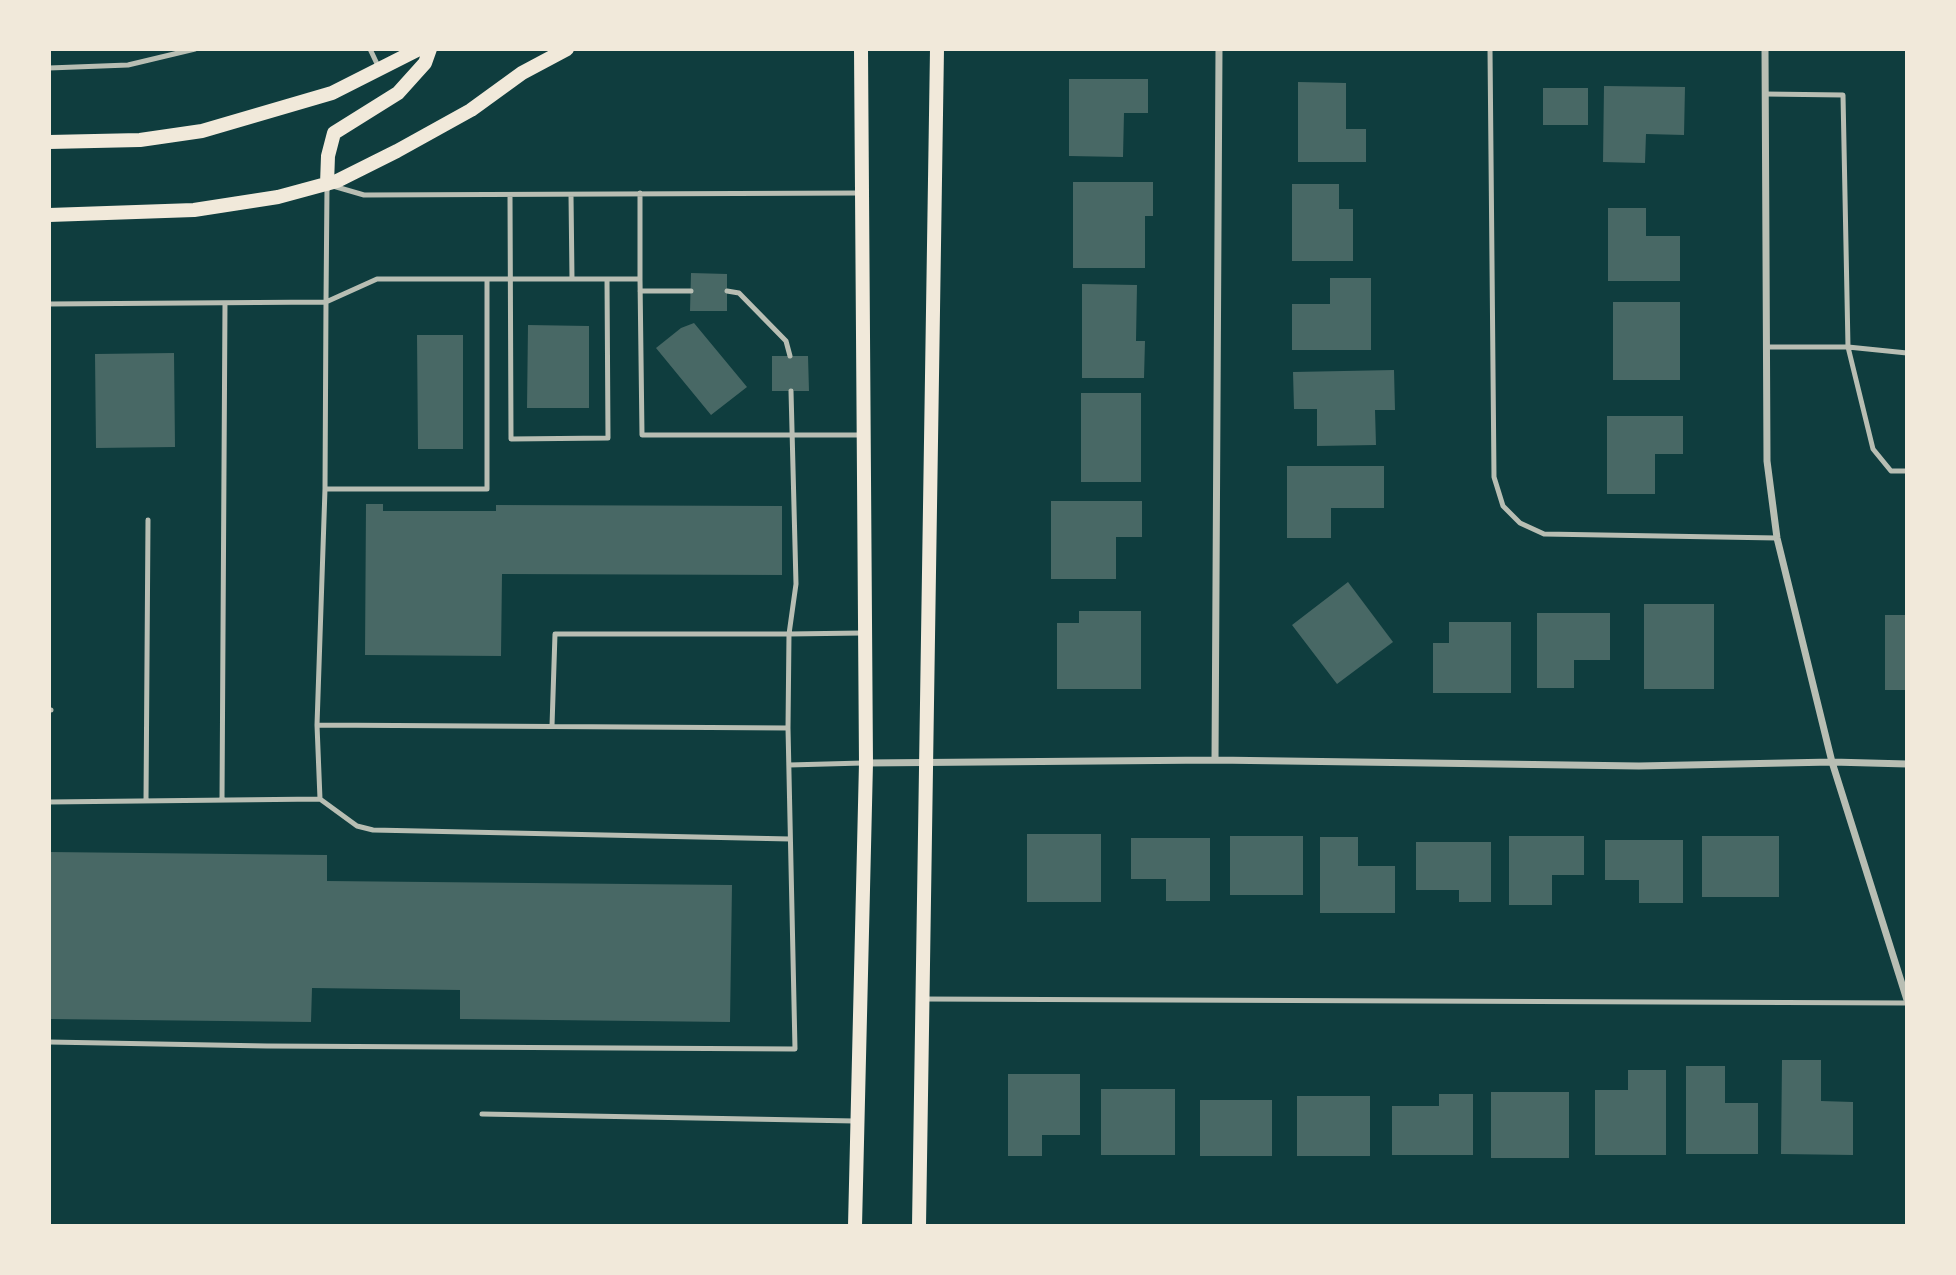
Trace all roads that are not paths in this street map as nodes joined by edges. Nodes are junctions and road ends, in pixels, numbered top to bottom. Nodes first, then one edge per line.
1 (195, 49) edge
2 (370, 49) edge
3 (419, 49) edge
4 (430, 49) edge
5 (567, 49) edge
6 (861, 49) edge
7 (937, 49) edge
8 (1219, 49) edge
9 (1490, 49) edge
10 (1765, 49) edge
11 (49, 68) edge
12 (380, 70) junction
13 (1765, 94) junction
14 (49, 142) edge
15 (327, 184) junction
16 (862, 193) junction
17 (640, 194) junction
18 (510, 195) junction
19 (571, 195) junction
20 (49, 215) edge
21 (487, 279) junction
22 (510, 279) junction
23 (572, 279) junction
24 (607, 279) junction
25 (640, 279) junction
26 (640, 291) junction
27 (691, 291) dead end
28 (727, 291) dead end
29 (326, 302) junction
30 (225, 303) junction
31 (49, 304) edge
32 (1766, 347) junction
33 (1848, 347) junction
34 (1907, 353) edge
35 (790, 356) dead end
36 (791, 391) dead end
37 (863, 435) junction
38 (792, 436) junction
39 (1907, 471) edge
40 (325, 489) junction
41 (148, 520) dead end
42 (1777, 538) junction
43 (865, 633) junction
44 (789, 634) junction
45 (317, 725) junction
46 (552, 726) junction
47 (788, 728) junction
48 (1214, 760) junction
49 (1832, 762) junction
50 (866, 763) junction
51 (927, 763) junction
52 (1907, 764) edge
53 (789, 765) junction
54 (320, 799) junction
55 (222, 800) junction
56 (146, 801) junction
57 (49, 802) edge
58 (790, 839) junction
59 (921, 999) junction
60 (1907, 1002) edge
61 (49, 1042) edge
62 (482, 1114) dead end
63 (858, 1121) junction
64 (855, 1226) edge
65 (919, 1226) edge

1 - 11 lane
2 - 12 lane
3 - 12 main road
4 - 15 main road
5 - 15 main road
6 - 16 main road
7 - 51 main road
8 - 48 street
9 - 42 lane
10 - 13 street
12 - 14 main road
13 - 32 street
13 - 33 lane
15 - 18 lane
15 - 20 main road
15 - 29 lane
16 - 17 lane
16 - 37 main road
17 - 19 lane
17 - 25 lane
18 - 19 lane
18 - 22 lane
19 - 23 lane
21 - 22 lane
21 - 29 lane
21 - 40 lane
22 - 23 lane
22 - 24 lane
23 - 24 lane
24 - 25 lane
25 - 26 lane
26 - 27 lane
26 - 38 lane
28 - 35 lane
29 - 30 lane
29 - 40 lane
30 - 31 lane
30 - 55 lane
32 - 33 lane
32 - 42 street
33 - 34 lane
33 - 39 lane
36 - 38 lane
37 - 38 lane
37 - 43 main road
38 - 44 lane
40 - 45 lane
41 - 56 lane
42 - 49 street
43 - 44 lane
43 - 50 main road
44 - 46 lane
44 - 47 lane
45 - 46 lane
45 - 54 lane
46 - 47 lane
47 - 53 lane
48 - 49 street
48 - 51 street
49 - 52 street
49 - 60 street
50 - 51 street
50 - 53 lane
50 - 63 main road
51 - 59 main road
53 - 58 lane
54 - 55 lane
54 - 58 lane
55 - 56 lane
56 - 57 lane
58 - 61 lane
59 - 60 lane
59 - 65 main road
62 - 63 lane
63 - 64 main road

